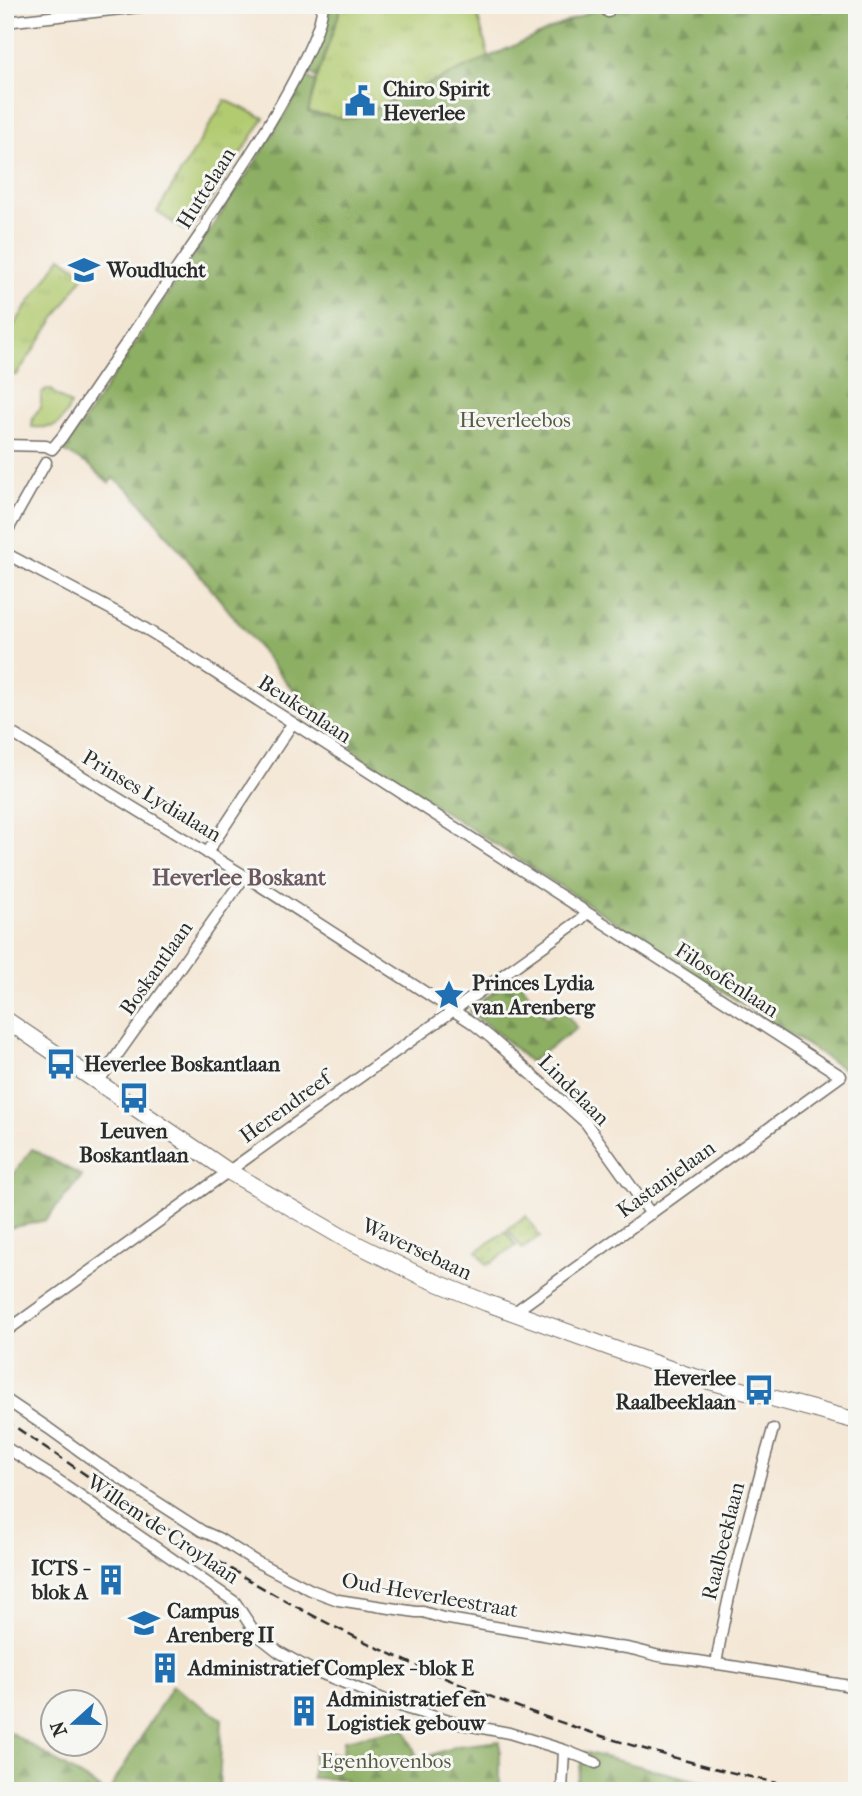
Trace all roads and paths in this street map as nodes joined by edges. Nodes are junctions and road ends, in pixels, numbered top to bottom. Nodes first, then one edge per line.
1 (157, 5) edge
2 (323, 5) edge
3 (135, 7) edge
4 (5, 22) edge
5 (5, 444) edge
6 (46, 462) dead end
7 (5, 535) edge
8 (5, 553) edge
9 (292, 724) junction
10 (5, 729) edge
11 (207, 853) junction
12 (245, 876) junction
13 (586, 912) junction
14 (454, 1011) junction
15 (5, 1019) edge
16 (841, 1076) joint
17 (98, 1082) junction
18 (228, 1171) junction
19 (651, 1214) junction
20 (516, 1314) junction
21 (5, 1332) edge
22 (5, 1399) edge
23 (857, 1421) edge
24 (773, 1429) dead end
25 (5, 1447) edge
26 (716, 1664) junction
27 (857, 1687) edge
28 (564, 1750) junction
29 (596, 1763) dead end
30 (562, 1791) edge

1 - 3 street
2 - 5 street, Huttelaan
3 - 4 street
6 - 7 street
8 - 9 street, Beukenlaan
9 - 11 street
9 - 13 street, Beukenlaan
10 - 11 street, Prinses Lydialaan
11 - 12 street, Prinses Lydialaan
12 - 14 street, Prinses Lydialaan
12 - 17 street, Boskantlaan
13 - 14 street, Herendreef
13 - 16 street, Filosofenlaan
14 - 18 street, Herendreef
14 - 19 street, Lindelaan
15 - 17 street, Waversebaan
16 - 19 street, Kastanjelaan
17 - 18 street, Waversebaan
18 - 20 street, Waversebaan
18 - 21 street, Herendreef
19 - 20 street, Kastanjelaan
20 - 23 street, Waversebaan
22 - 26 street, Oud-Heverleestraat
24 - 26 street, Raalbeeklaan
25 - 28 street, Willem de Croylaan
26 - 27 street, Oud-Heverleestraat
28 - 29 street, Willem de Croylaan
28 - 30 street

